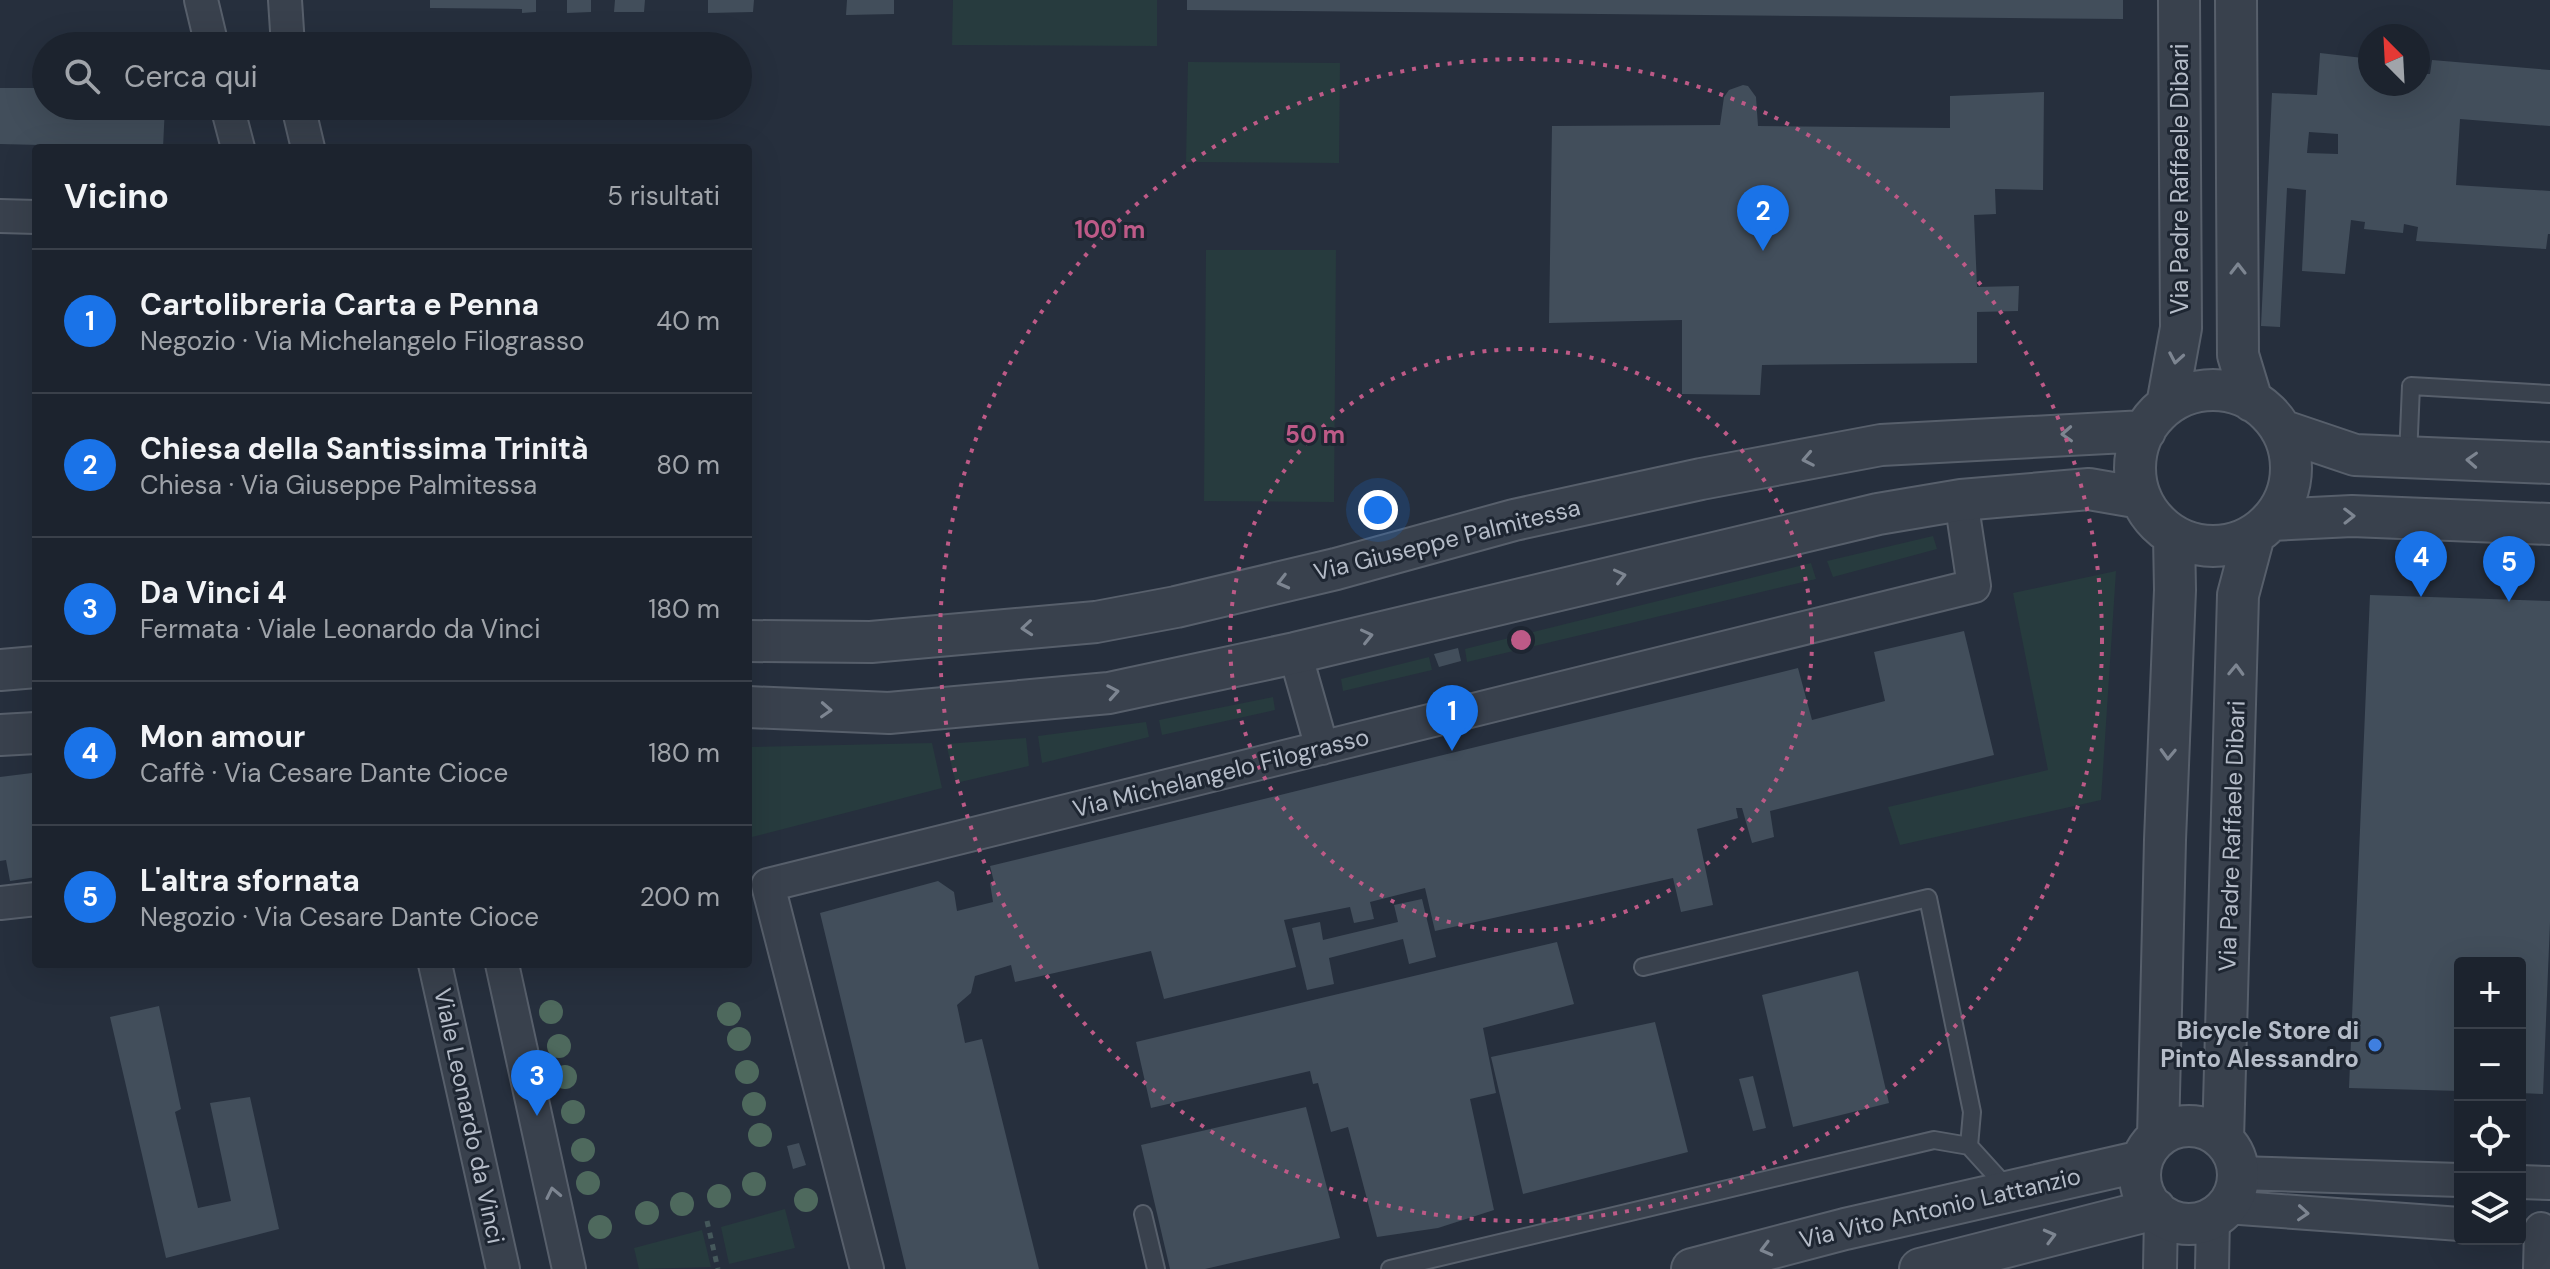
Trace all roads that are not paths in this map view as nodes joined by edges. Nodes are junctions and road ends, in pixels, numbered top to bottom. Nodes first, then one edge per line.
1 (201, 0) edge
2 (285, 0) edge
3 (2179, 0) edge
4 (2236, 0) edge
5 (209, 32) edge
6 (287, 32) edge
7 (231, 120) edge
8 (301, 120) edge
9 (237, 144) edge
10 (307, 144) edge
11 (0, 216) edge
12 (32, 217) edge
13 (2550, 394) edge
14 (2252, 401) junction
15 (2156, 418) junction
16 (2281, 430) junction
17 (2408, 457) junction
18 (2550, 463) edge
19 (2141, 498) junction
20 (1961, 500) junction
21 (2550, 524) edge
22 (2262, 527) junction
23 (2174, 536) junction
24 (752, 641) edge
25 (1295, 653) junction
26 (32, 667) edge
27 (0, 670) edge
28 (752, 707) edge
29 (32, 733) edge
30 (0, 735) edge
31 (1322, 748) junction
32 (32, 899) edge
33 (0, 903) edge
34 (1643, 967) dead end
35 (436, 968) edge
36 (503, 968) edge
37 (1969, 1146) junction
38 (2150, 1149) junction
39 (2454, 1180) edge
40 (2526, 1182) edge
41 (2550, 1183) edge
42 (2225, 1184) junction
43 (2010, 1191) junction
44 (2158, 1212) junction
45 (1143, 1214) dead end
46 (2454, 1223) edge
47 (2537, 1229) edge
48 (1996, 1260) edge
49 (503, 1269) edge
50 (569, 1269) edge
51 (867, 1269) edge
52 (1156, 1269) edge
53 (1390, 1269) edge
54 (1692, 1269) edge
55 (1920, 1269) edge
56 (2160, 1269) edge
57 (2212, 1269) edge
58 (2540, 1269) edge

1 - 5 street
2 - 6 street
3 -> 15 street, Via Padre Raffaele Dibari
14 -> 4 street
7 - 9 street
8 - 10 street
11 - 12 street
13 - 17 lane
14 - 15 street
14 - 16 street
15 - 19 street
15 -> 24 street, Via Giuseppe Palmitessa
16 - 17 street
16 - 22 street
18 -> 17 street
19 - 20 street
19 - 23 street
25 -> 20 street
20 - 31 street, Via Michelangelo Filograsso
22 -> 21 street
22 - 23 street
42 -> 22 street, Via Padre Raffaele Dibari
23 -> 38 street
28 -> 25 street
25 - 31 street
26 - 27 street
29 - 30 street
31 - 51 street, Via Michelangelo Filograsso
32 - 33 street
34 - 37 lane
35 - 49 street, Viale Leonardo da Vinci
50 -> 36 street
37 - 43 lane
37 - 53 lane
38 - 42 street
38 - 43 street, Via Vito Antonio Lattanzio
38 - 44 street
39 - 42 street
40 - 41 street
42 - 44 street
42 -> 46 street
42 - 57 street, Via Padre Raffaele Dibari
43 -> 54 street, Via Vito Antonio Lattanzio
48 -> 44 street, Via Vito Antonio Lattanzio
44 - 56 street
45 - 52 lane
47 - 58 street
48 - 55 street, Via Vito Antonio Lattanzio

